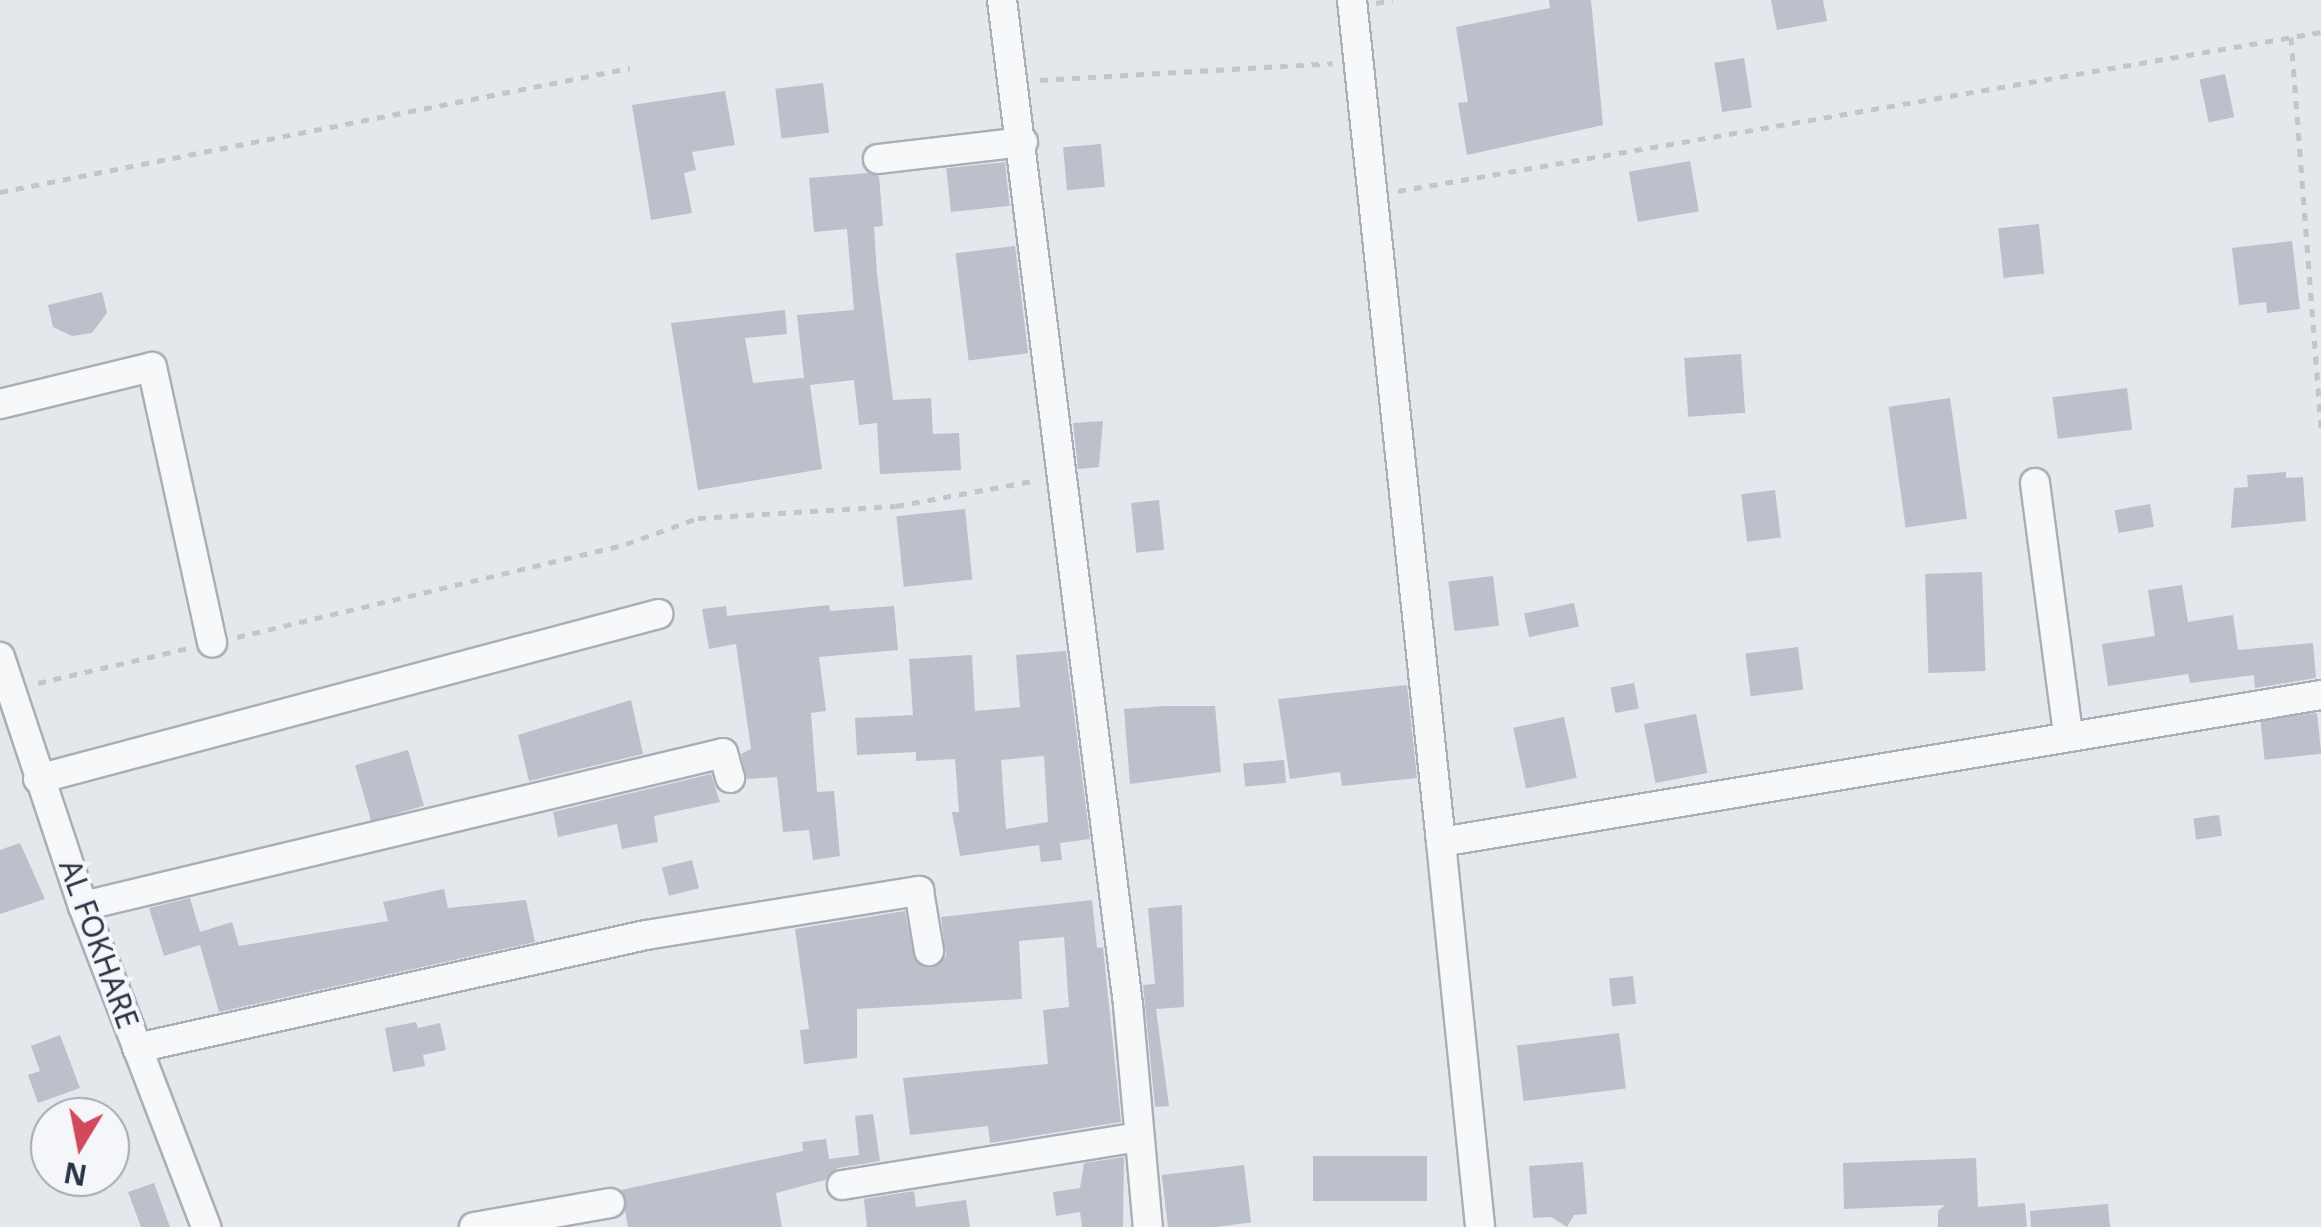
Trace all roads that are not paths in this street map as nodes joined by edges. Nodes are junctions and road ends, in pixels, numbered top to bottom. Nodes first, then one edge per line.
1 (1002, 0) edge
2 (1352, 0) edge
3 (1023, 142) junction
4 (878, 159) dead end
5 (0, 404) edge
6 (2036, 483) dead end
7 (658, 614) dead end
8 (212, 643) road end
9 (0, 657) edge
10 (2321, 695) edge
11 (2068, 735) junction
12 (730, 778) dead end
13 (38, 779) junction
14 (1440, 842) junction
15 (84, 906) junction
16 (929, 951) dead end
17 (138, 1048) junction
18 (1137, 1137) junction
19 (842, 1185) dead end
20 (610, 1202) dead end
21 (206, 1227) edge
22 (474, 1227) edge
23 (1148, 1227) edge
24 (1480, 1227) edge

1 - 3 street
2 - 14 street
3 - 4 street
3 - 18 street
5 - 8 street
6 - 11 street
7 - 13 street
9 - 13 street, AL FOKHARE
10 - 11 street
11 - 14 street
12 - 15 street
13 - 15 street, AL FOKHARE
14 - 24 street
15 - 17 street, AL FOKHARE
16 - 17 street
17 - 21 street, AL FOKHARE
18 - 19 street
18 - 23 street
20 - 22 street

